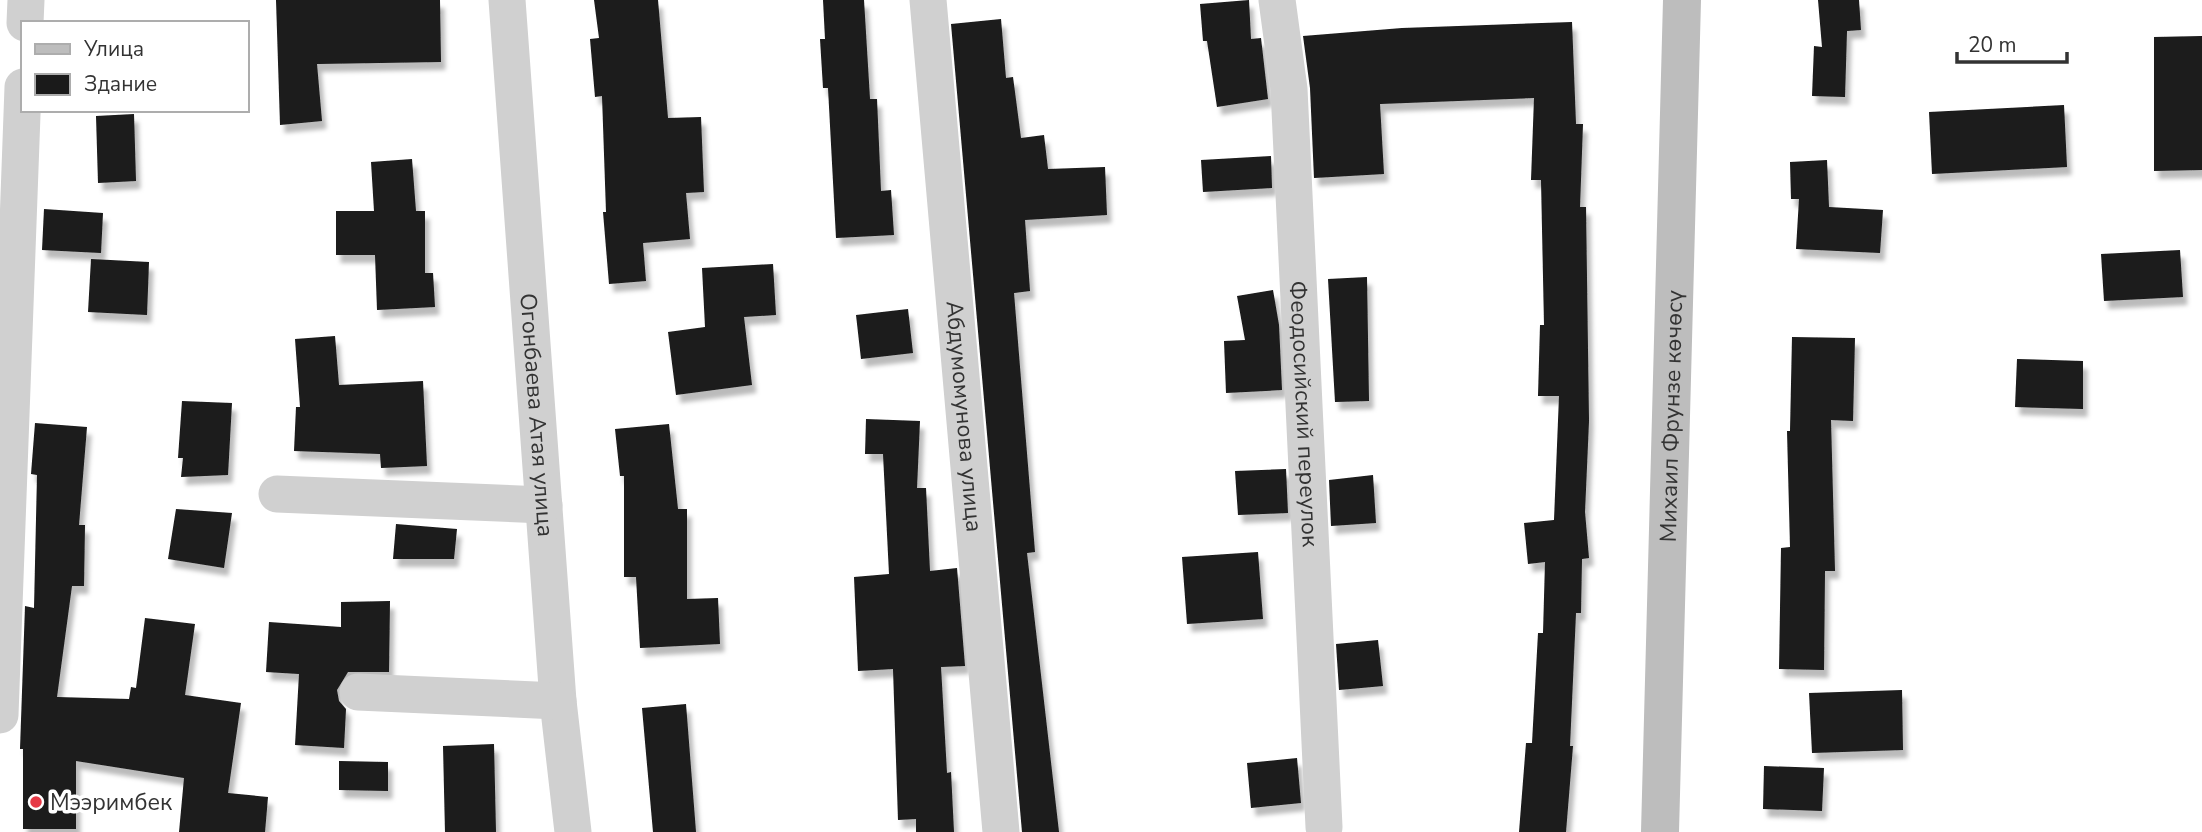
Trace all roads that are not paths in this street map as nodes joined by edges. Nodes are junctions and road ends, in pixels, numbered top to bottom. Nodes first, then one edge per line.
1 (26, 0) edge
2 (508, 0) edge
3 (928, 0) edge
4 (1277, 0) edge
5 (1682, 0) edge
6 (25, 21) edge
7 (22, 112) edge
8 (277, 494) dead end
9 (544, 505) junction
10 (358, 692) dead end
11 (558, 701) junction
12 (0, 715) edge
13 (1324, 827) dead end
14 (573, 832) edge
15 (1001, 832) edge
16 (1660, 832) edge

1 - 6 street
2 - 9 street, Огонбаева Атая улица
3 - 15 street, Абдумомунова улица
4 - 13 street, Феодосийский переулок
5 - 16 main road, Михаил Фрунзе көчөсү
7 - 12 street
8 - 9 street
9 - 11 street, Огонбаева Атая улица
10 - 11 street
11 - 14 street, Огонбаева Атая улица

